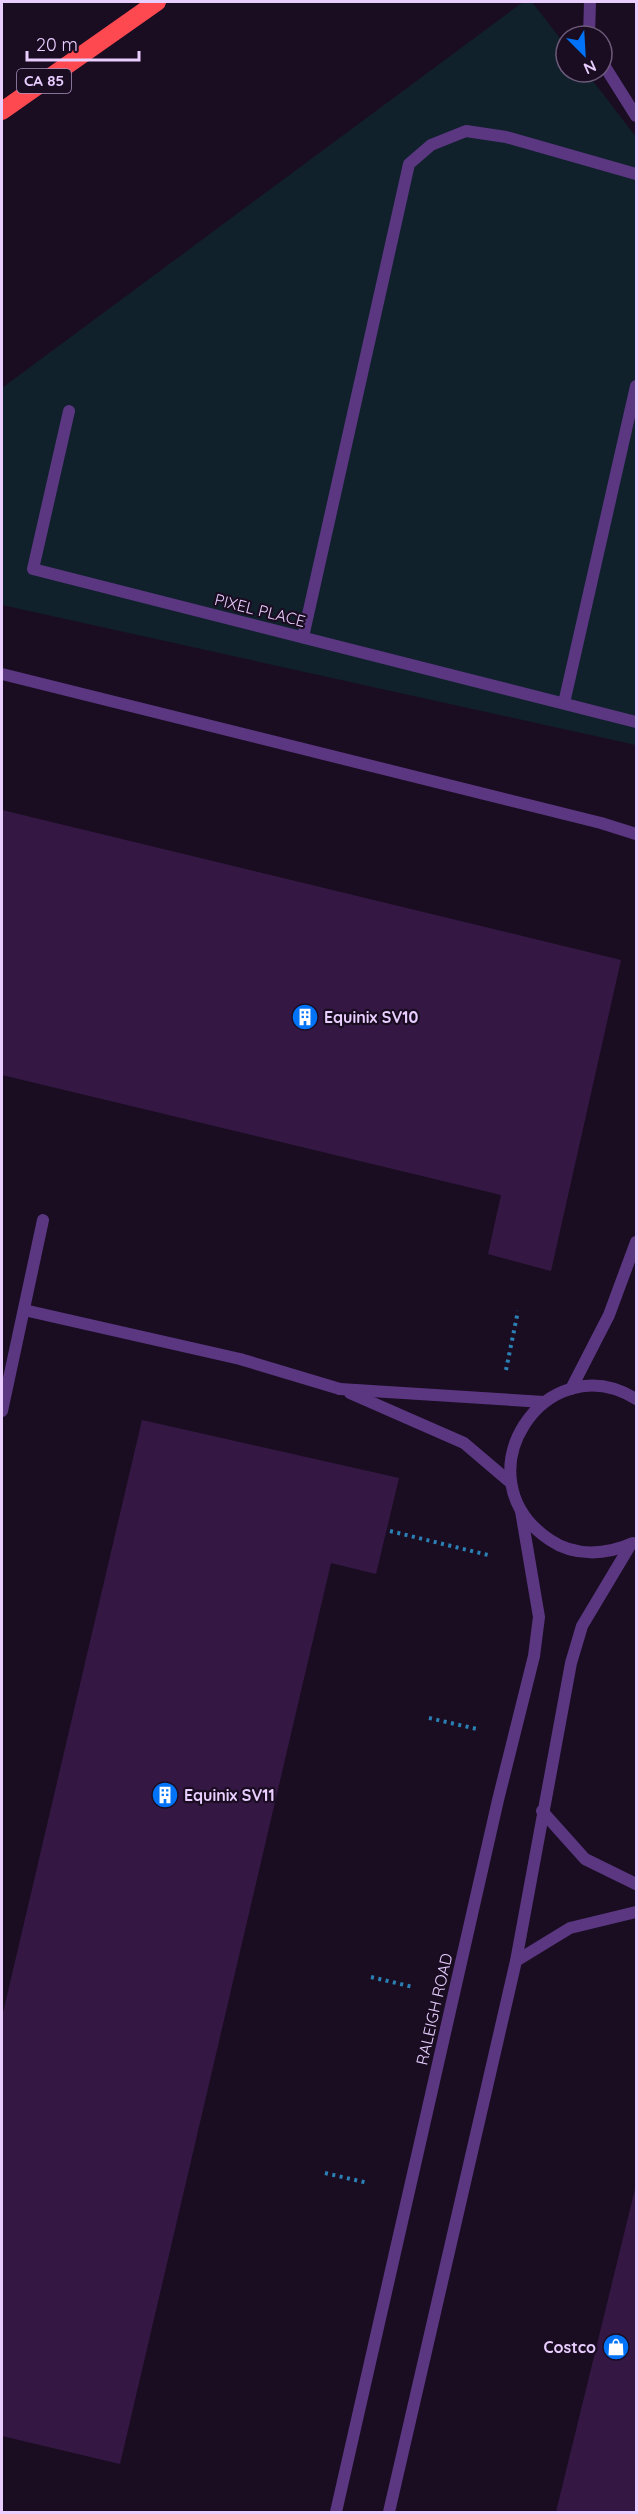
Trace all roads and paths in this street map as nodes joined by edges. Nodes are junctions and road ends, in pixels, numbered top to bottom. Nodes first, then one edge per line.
1 (157, 2) edge
2 (590, 2) edge
3 (590, 24) edge
4 (614, 81) edge
5 (2, 111) edge
6 (636, 116) edge
7 (636, 174) edge
8 (636, 386) edge
9 (69, 411) dead end
10 (303, 638) junction
11 (2, 675) edge
12 (564, 704) junction
13 (636, 722) edge
14 (636, 834) edge
15 (43, 1220) dead end
16 (636, 1242) edge
17 (24, 1310) junction
18 (518, 1311) dead end
19 (506, 1370) dead end
20 (340, 1389) junction
21 (571, 1389) junction
22 (636, 1399) edge
23 (544, 1402) junction
24 (2, 1411) edge
25 (511, 1483) junction
26 (521, 1511) junction
27 (390, 1531) dead end
28 (634, 1542) edge
29 (492, 1556) dead end
30 (429, 1718) dead end
31 (477, 1729) dead end
32 (542, 1811) junction
33 (636, 1884) edge
34 (636, 1912) edge
35 (516, 1961) junction
36 (371, 1977) dead end
37 (413, 1987) dead end
38 (325, 2173) dead end
39 (368, 2183) dead end
40 (336, 2512) edge
41 (389, 2512) edge

1 - 5 highway, CA 85
2 - 3 street
4 - 6 street
7 - 10 street
8 - 12 street
9 - 10 street, PIXEL PLACE
10 - 12 street, PIXEL PLACE
11 - 14 street
12 - 13 street, PIXEL PLACE
15 - 17 street
16 - 21 street
17 - 20 street
17 - 24 street
18 - 19 path
20 - 23 street
20 - 25 street
21 - 22 street
21 - 23 street
23 - 25 street
25 - 26 street
26 - 28 street
26 - 40 street, RALEIGH ROAD
27 - 29 path
28 - 32 street
30 - 31 path
32 - 33 street
32 - 35 street
34 - 35 street
35 - 41 street
36 - 37 path
38 - 39 path

